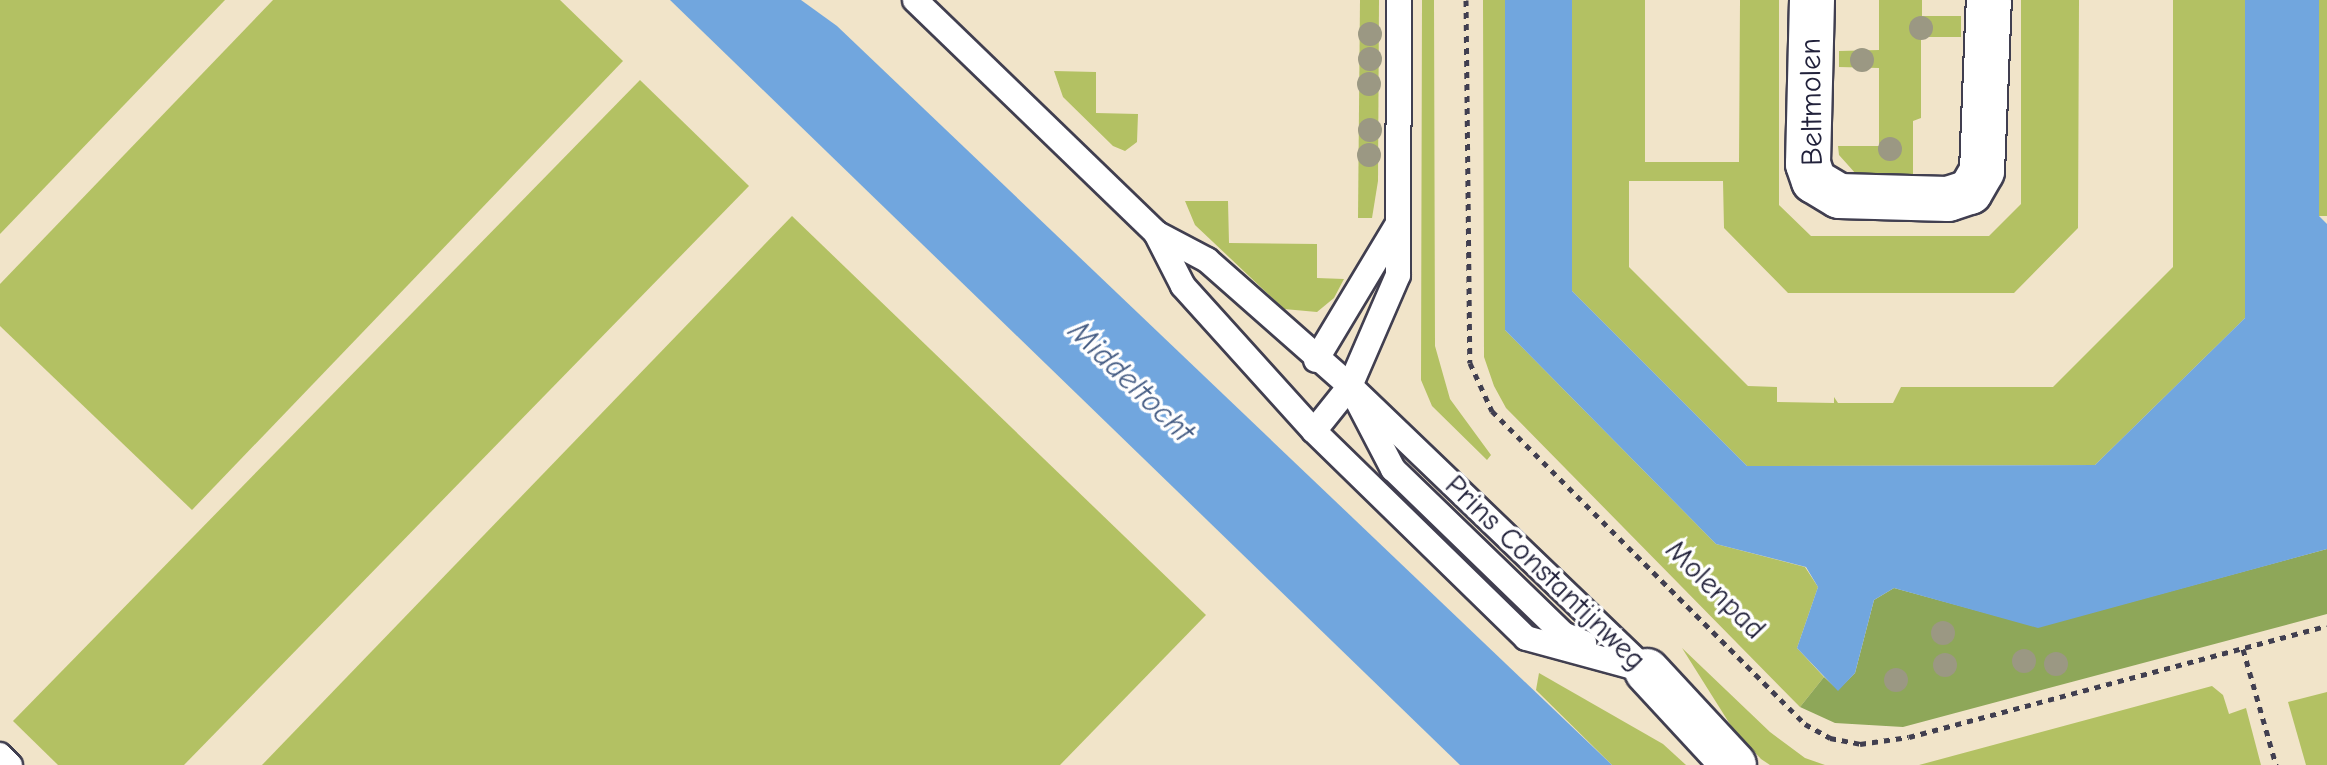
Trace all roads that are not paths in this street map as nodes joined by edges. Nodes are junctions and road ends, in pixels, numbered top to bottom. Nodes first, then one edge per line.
1 (915, 0) edge
2 (1399, 0) edge
3 (1812, 0) edge
4 (1989, 0) edge
5 (1397, 225) junction
6 (1156, 233) junction
7 (1316, 360) junction
8 (1350, 386) junction
9 (1314, 431) junction
10 (1647, 671) junction
11 (0, 755) edge
12 (10, 765) edge
13 (1734, 765) edge

1 - 6 lane
2 - 5 lane
3 - 4 street, Beltmolen
5 - 7 lane
5 - 8 lane
6 - 7 lane
6 - 9 lane
7 - 8 lane
8 - 9 lane
8 - 10 lane
9 - 10 lane
10 - 13 street, Prins Constantijnweg
11 - 12 lane

